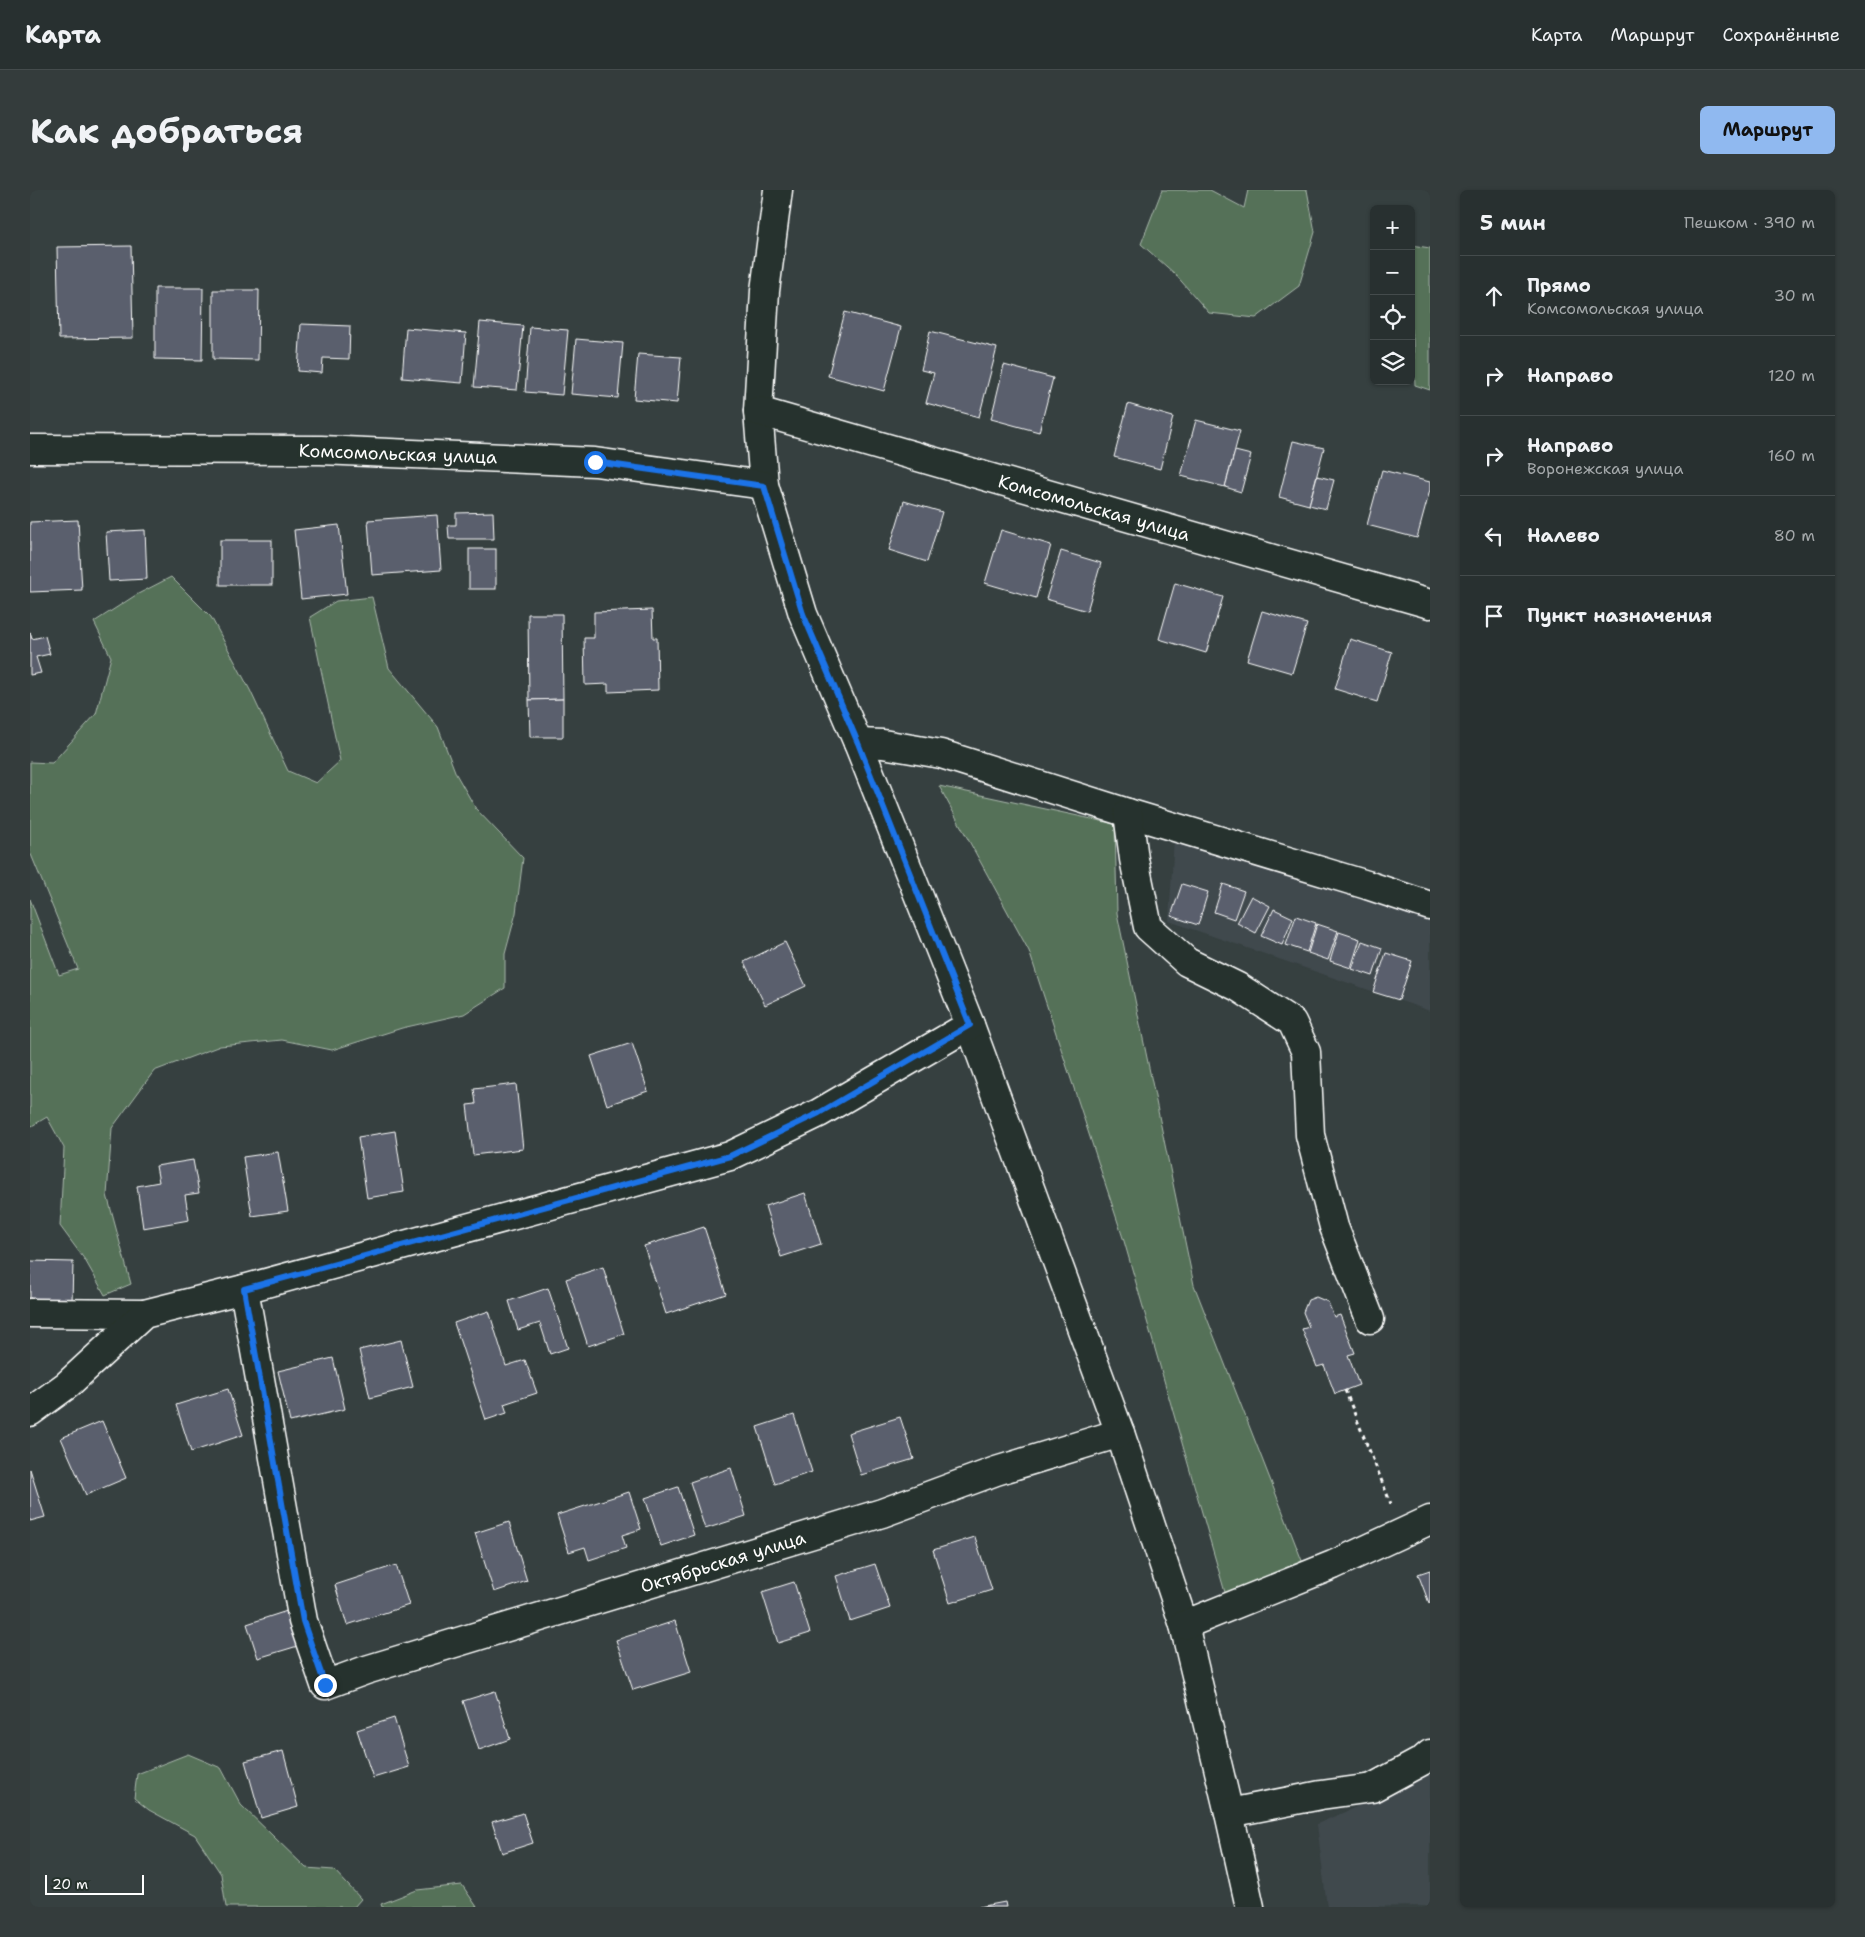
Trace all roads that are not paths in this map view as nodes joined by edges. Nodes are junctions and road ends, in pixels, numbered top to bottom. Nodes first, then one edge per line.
1 (778, 190) edge
2 (758, 411) junction
3 (30, 449) edge
4 (764, 486) junction
5 (1430, 604) edge
6 (858, 743) junction
7 (1128, 813) junction
8 (1430, 906) edge
9 (970, 1025) junction
10 (244, 1289) junction
11 (30, 1313) edge
12 (144, 1314) junction
13 (1370, 1319) dead end
14 (30, 1412) edge
15 (1120, 1433) junction
16 (1430, 1520) edge
17 (1184, 1624) junction
18 (1430, 1754) edge
19 (1229, 1813) junction
20 (1241, 1868) junction
21 (1233, 1907) edge
22 (1250, 1907) edge

1 - 2 street
2 - 4 street
2 - 5 street, Комсомольская улица
3 - 4 street, Комсомольская улица
4 - 6 street
6 - 7 street
6 - 9 street
7 - 8 street
7 - 13 street
9 - 10 street
9 - 15 street
10 - 12 street
10 - 15 street, Октябрьская улица
11 - 12 street
12 - 14 street
15 - 17 street
16 - 17 street
17 - 19 street
18 - 19 street
19 - 20 street
20 - 21 street
20 - 22 street

